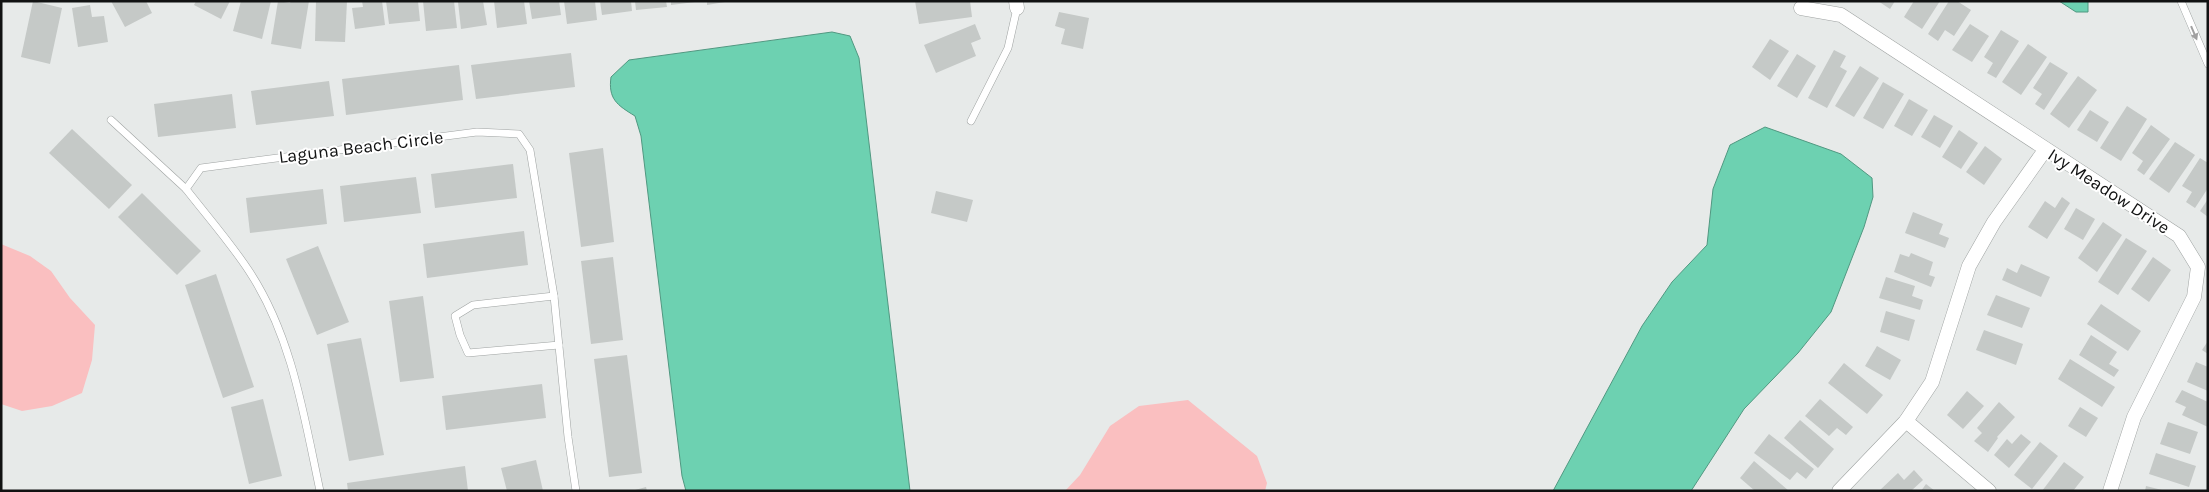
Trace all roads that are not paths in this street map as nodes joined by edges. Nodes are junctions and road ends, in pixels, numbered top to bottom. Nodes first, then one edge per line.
1 (2181, 1) edge
2 (1016, 4) edge
3 (1800, 8) dead end
4 (2208, 64) edge
5 (111, 120) dead end
6 (971, 121) dead end
7 (2045, 150) junction
8 (186, 189) junction
9 (554, 296) junction
10 (558, 346) junction
11 (1906, 421) junction
12 (320, 491) edge
13 (576, 491) edge
14 (1839, 491) edge
15 (1989, 491) edge
16 (2110, 491) edge

1 -> 4 lane
2 - 6 lane
3 - 7 street, Ivy Meadow Drive
5 - 8 lane
7 - 11 street
7 - 16 street, Ivy Meadow Drive
8 - 9 lane, Laguna Beach Circle
8 - 12 lane
9 - 10 lane, Laguna Beach Circle
9 - 10 lane
10 - 13 lane, Laguna Beach Circle
11 - 14 street
11 - 15 street

